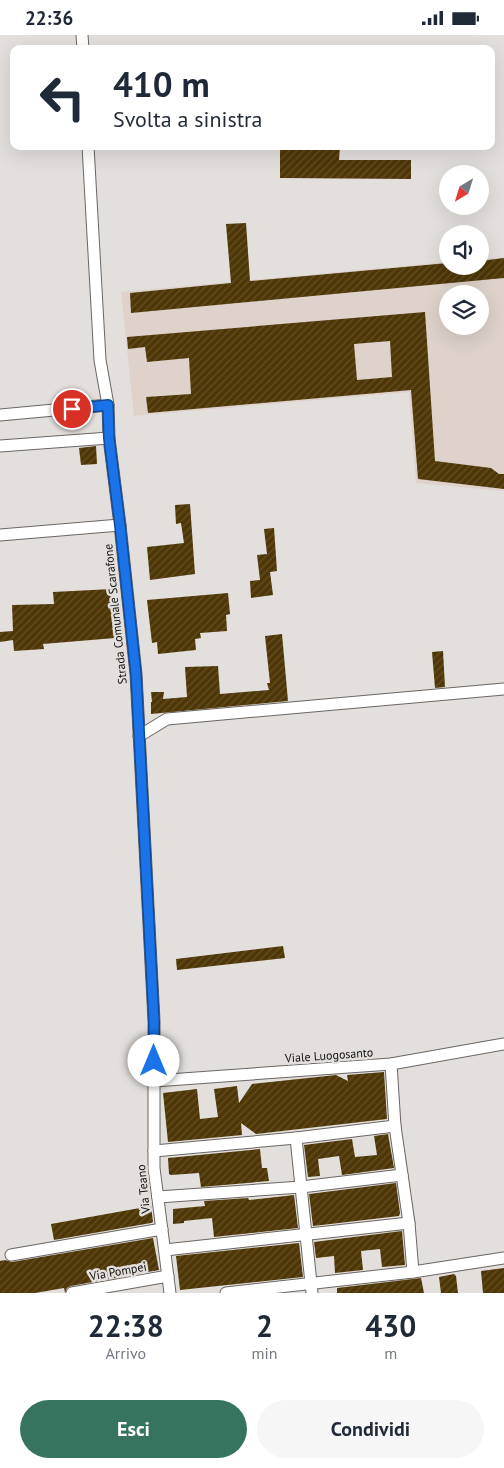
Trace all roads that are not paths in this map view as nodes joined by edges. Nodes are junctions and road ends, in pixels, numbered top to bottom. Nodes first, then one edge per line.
1 (88, 150) edge
2 (108, 405) junction
3 (0, 415) edge
4 (109, 438) junction
5 (0, 446) edge
6 (120, 525) junction
7 (0, 535) edge
8 (504, 689) edge
9 (139, 737) junction
10 (504, 1045) edge
11 (391, 1064) junction
12 (154, 1081) junction
13 (396, 1127) junction
14 (296, 1138) junction
15 (154, 1151) junction
16 (402, 1175) junction
17 (301, 1187) junction
18 (158, 1197) junction
19 (409, 1223) junction
20 (162, 1229) junction
21 (306, 1234) junction
22 (165, 1250) junction
23 (11, 1255) dead end
24 (504, 1258) edge
25 (413, 1272) junction
26 (168, 1277) junction
27 (312, 1288) edge
28 (72, 1293) edge
29 (170, 1293) edge
30 (226, 1293) edge

1 - 2 street, Strada Comunale Scarafone
2 - 3 street
2 - 4 street, Strada Comunale Scarafone
4 - 5 street
4 - 6 street, Strada Comunale Scarafone
6 - 7 street
6 - 9 street, Strada Comunale Scarafone
8 - 9 street
9 - 12 street, Strada Comunale Scarafone
10 - 11 street, Viale Luogosanto
11 - 12 street, Viale Luogosanto
11 - 13 street
12 - 15 street, Via Teano
13 - 14 street
13 - 16 street
14 - 15 street
14 - 17 street
15 - 18 street, Via Teano
16 - 17 street
16 - 19 street
17 - 18 street
17 - 21 street
18 - 20 street, Via Teano
19 - 21 street
19 - 25 street
20 - 22 street, Via Teano
20 - 23 street
21 - 22 street
21 - 27 street
22 - 26 street, Via Teano
24 - 25 street
25 - 27 street
26 - 28 street, Via Pompei
26 - 29 street, Via Teano
27 - 30 street

